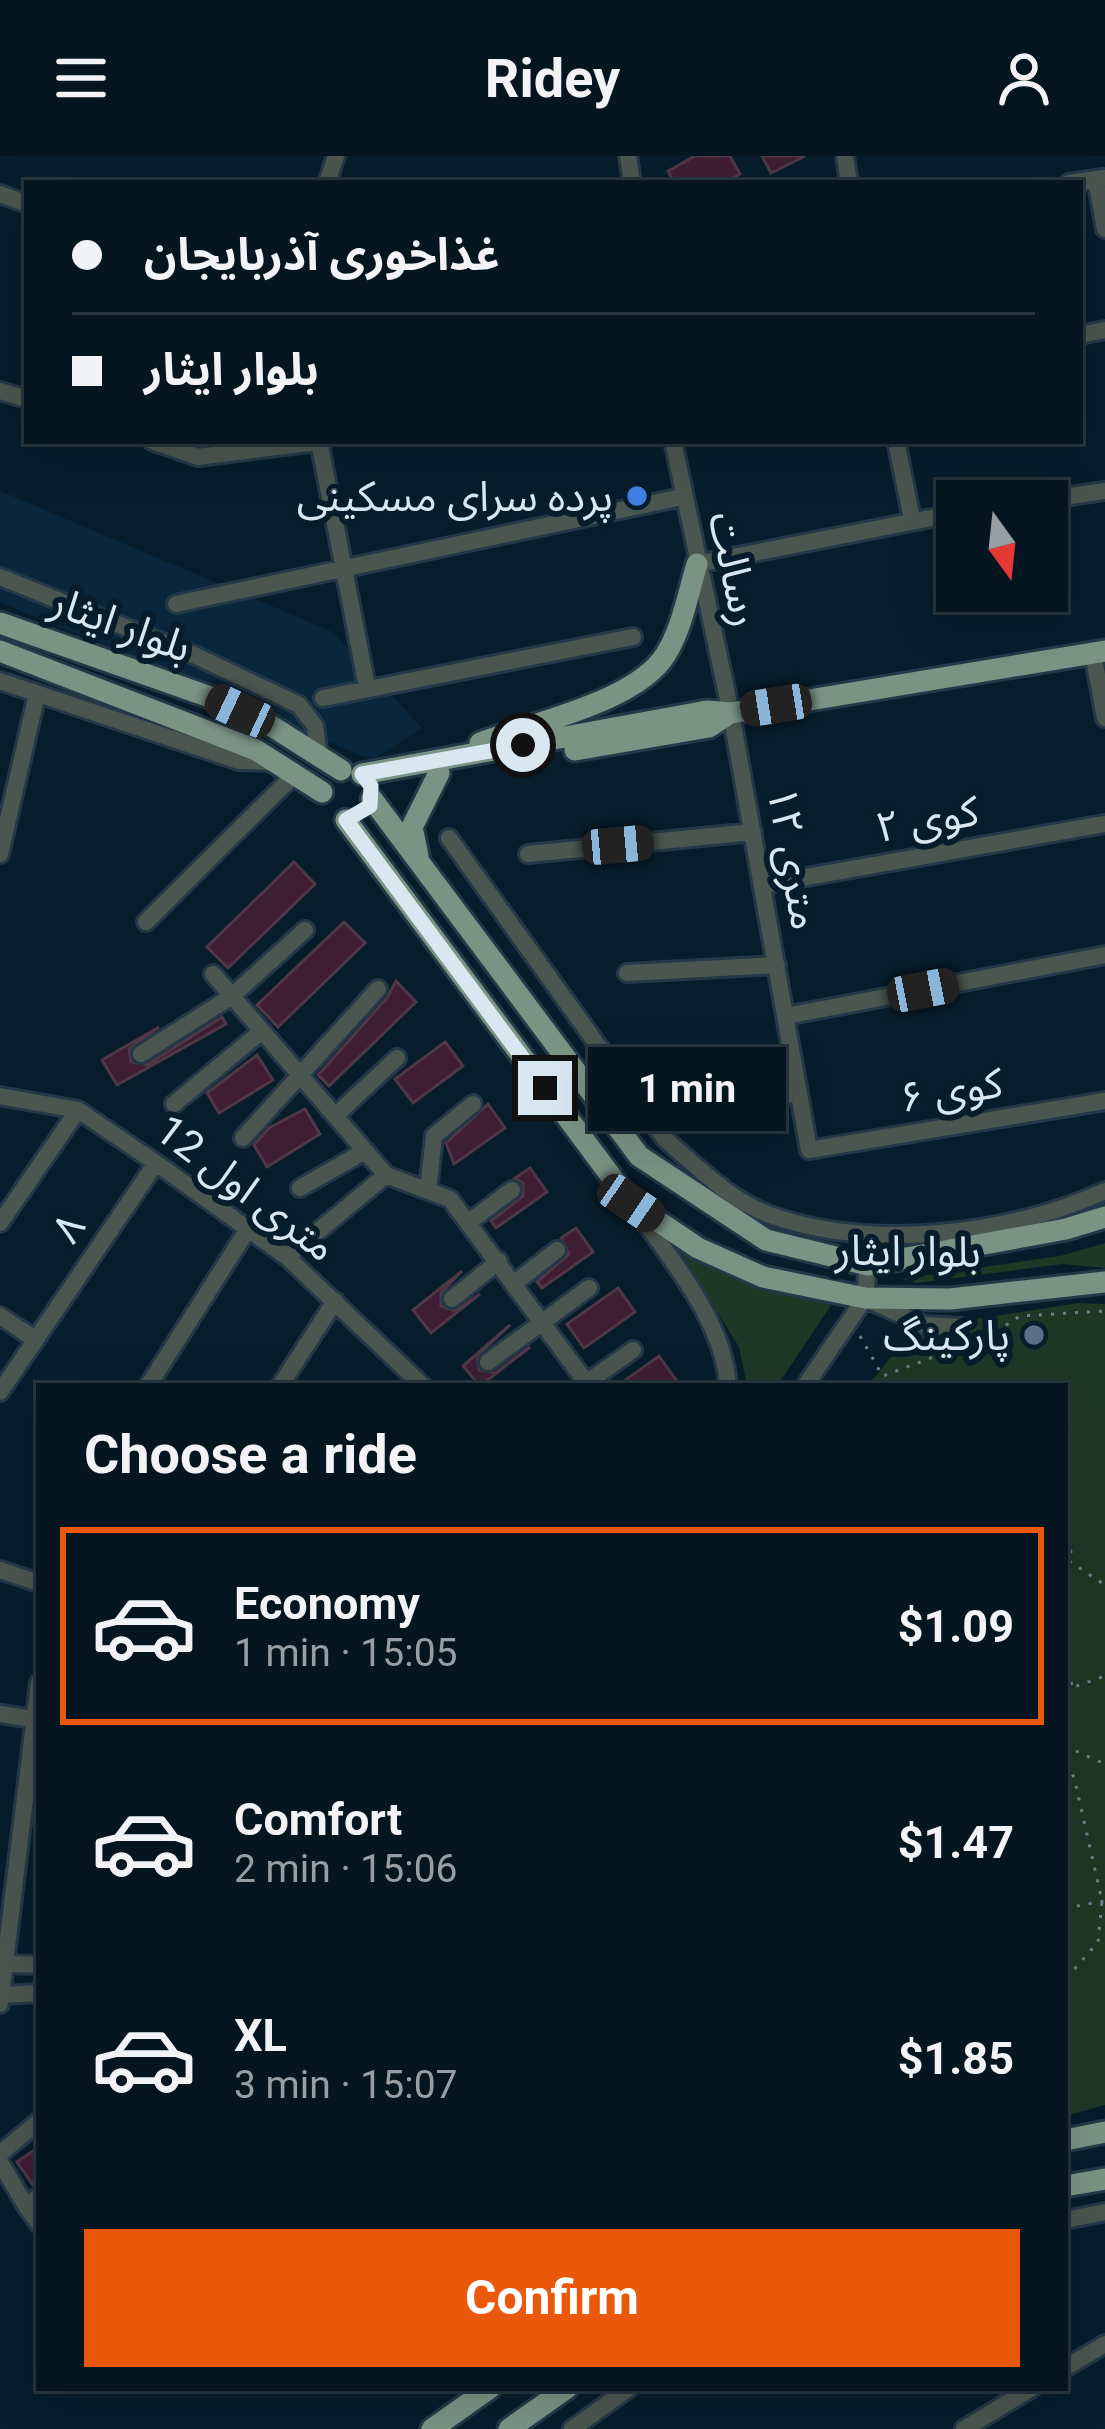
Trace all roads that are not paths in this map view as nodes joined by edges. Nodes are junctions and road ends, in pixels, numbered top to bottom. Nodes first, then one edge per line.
1 (1100, 178) edge
2 (1105, 230) edge
3 (170, 444) edge
4 (276, 444) edge
5 (322, 444) edge
6 (673, 444) edge
7 (897, 444) edge
8 (201, 449) edge
9 (1105, 491) edge
10 (682, 497) junction
11 (1068, 497) edge
12 (936, 516) edge
13 (912, 519) junction
14 (697, 564) junction
15 (344, 567) junction
16 (0, 577) edge
17 (176, 604) dead end
18 (0, 622) edge
19 (633, 638) dead end
20 (0, 651) edge
21 (1099, 652) edge
22 (0, 681) edge
23 (368, 687) junction
24 (37, 694) junction
25 (323, 698) dead end
26 (730, 712) junction
27 (1105, 718) edge
28 (319, 757) junction
29 (435, 767) junction
30 (286, 768) junction
31 (362, 782) junction
32 (322, 792) junction
33 (346, 820) junction
34 (1104, 824) edge
35 (753, 832) junction
36 (448, 838) dead end
37 (0, 854) edge
38 (528, 854) dead end
39 (419, 863) junction
40 (762, 885) junction
41 (146, 922) dead end
42 (305, 930) dead end
43 (1105, 955) edge
44 (777, 965) junction
45 (627, 973) dead end
46 (213, 974) dead end
47 (378, 989) dead end
48 (232, 996) junction
49 (786, 1016) junction
50 (262, 1031) junction
51 (141, 1054) dead end
52 (397, 1058) dead end
53 (300, 1075) junction
54 (799, 1094) junction
55 (0, 1096) edge
56 (694, 1100) dead end
57 (1105, 1101) edge
58 (174, 1104) dead end
59 (473, 1104) dead end
60 (78, 1110) junction
61 (335, 1116) junction
62 (243, 1138) dead end
63 (808, 1150) joint
64 (365, 1151) junction
65 (156, 1163) junction
66 (386, 1175) junction
67 (300, 1188) dead end
68 (428, 1190) junction
69 (512, 1190) dead end
70 (1105, 1191) edge
71 (631, 1203) junction
72 (1105, 1203) edge
73 (1105, 1216) edge
74 (469, 1222) junction
75 (0, 1223) edge
76 (248, 1229) junction
77 (1066, 1229) junction
78 (556, 1250) dead end
79 (287, 1257) junction
80 (499, 1261) junction
81 (868, 1265) junction
82 (516, 1282) junction
83 (1105, 1282) edge
84 (589, 1288) dead end
85 (865, 1298) junction
86 (452, 1299) dead end
87 (334, 1301) junction
88 (0, 1316) edge
89 (544, 1322) junction
90 (961, 1327) dead end
91 (35, 1340) junction
92 (633, 1350) dead end
93 (488, 1362) dead end
94 (412, 1381) edge
95 (150, 1383) edge
96 (282, 1383) edge
97 (585, 1383) edge
98 (589, 1383) edge
99 (728, 1383) edge
100 (807, 1383) edge
101 (0, 1392) edge
102 (0, 1570) edge
103 (36, 1582) edge
104 (36, 1701) edge
105 (0, 1714) edge
106 (33, 1719) junction
107 (9, 1964) junction
108 (36, 1966) edge
109 (36, 1994) edge
110 (1, 2000) edge
111 (36, 2124) edge
112 (1105, 2132) edge
113 (1068, 2139) edge
114 (0, 2158) edge
115 (1105, 2179) edge
116 (1068, 2185) edge
117 (33, 2201) edge
118 (1105, 2212) edge
119 (1068, 2219) edge
120 (1105, 2344) edge
121 (1068, 2366) edge
122 (486, 2391) edge
123 (563, 2391) edge
124 (625, 2391) edge
125 (1027, 2391) edge
126 (432, 2429) edge
127 (509, 2429) edge
128 (572, 2429) edge
129 (964, 2429) edge

1 - 2 street
3 - 8 street
4 - 8 street
5 - 15 street
6 - 10 street, رسالت
7 - 13 street
9 - 11 street
10 - 14 street, رسالت
10 - 15 street
12 - 13 street
13 - 14 street
14 - 26 street, رسالت
14 - 29 main road
15 - 17 street
15 - 23 street
16 - 28 street
18 - 28 main road, بلوار ایثار
19 - 23 street
20 - 30 main road, بلوار ایثار
21 - 26 main road
21 - 27 street
22 - 24 street
23 - 25 street
24 - 30 street
24 - 37 street
26 - 29 main road
26 - 35 street, ۱۲ متری
28 - 31 main road, بلوار ایثار
29 - 31 main road
29 - 39 main road
30 - 32 main road, بلوار ایثار
30 - 41 street
31 - 32 main road
31 - 33 main road
31 - 39 main road, بلوار ایثار
32 - 33 main road
33 - 71 main road, بلوار ایثار
34 - 40 street, کوی ۲
35 - 38 street
35 - 40 street, ۱۲ متری
36 - 70 street
39 - 81 main road, بلوار ایثار
40 - 44 street, ۱۲ متری
42 - 48 street
43 - 49 street
44 - 45 street
44 - 49 street, ۱۲ متری
46 - 48 street
47 - 53 street
48 - 50 street
48 - 51 street
49 - 54 street, ۱۲ متری
50 - 53 street
50 - 58 street
52 - 61 street
53 - 61 street
53 - 62 street
54 - 56 street
54 - 63 street, ۱۲ متری
55 - 60 street, 12 متری اول
57 - 63 street, کوی ۶
59 - 68 street
60 - 65 street, 12 متری اول
60 - 75 street
61 - 64 street
64 - 66 street
64 - 67 street
65 - 76 street, 12 متری اول
65 - 91 street, ۸
66 - 68 street
66 - 79 street
68 - 74 street
69 - 74 street
71 - 85 main road, بلوار ایثار
71 - 99 street
72 - 77 street
73 - 77 main road, بلوار ایثار
74 - 80 street
76 - 79 street, 12 متری اول
76 - 95 street
77 - 81 main road, بلوار ایثار
78 - 82 street
79 - 87 street, 12 متری اول
80 - 82 street
80 - 86 street
81 - 85 street
82 - 89 street
83 - 85 main road, بلوار ایثار
84 - 89 street
85 - 90 street
85 - 100 street
87 - 94 street, 12 متری اول
87 - 96 street
88 - 91 street
89 - 93 street
89 - 97 street
91 - 101 street, ۸
92 - 98 street
102 - 103 street
104 - 106 street
105 - 106 street
106 - 107 street
107 - 108 street
107 - 110 street
109 - 110 street
111 - 114 street
112 - 113 main road
114 - 117 street
115 - 116 main road
118 - 119 street
120 - 121 street
122 - 126 main road
123 - 127 main road
124 - 128 street
125 - 129 street

